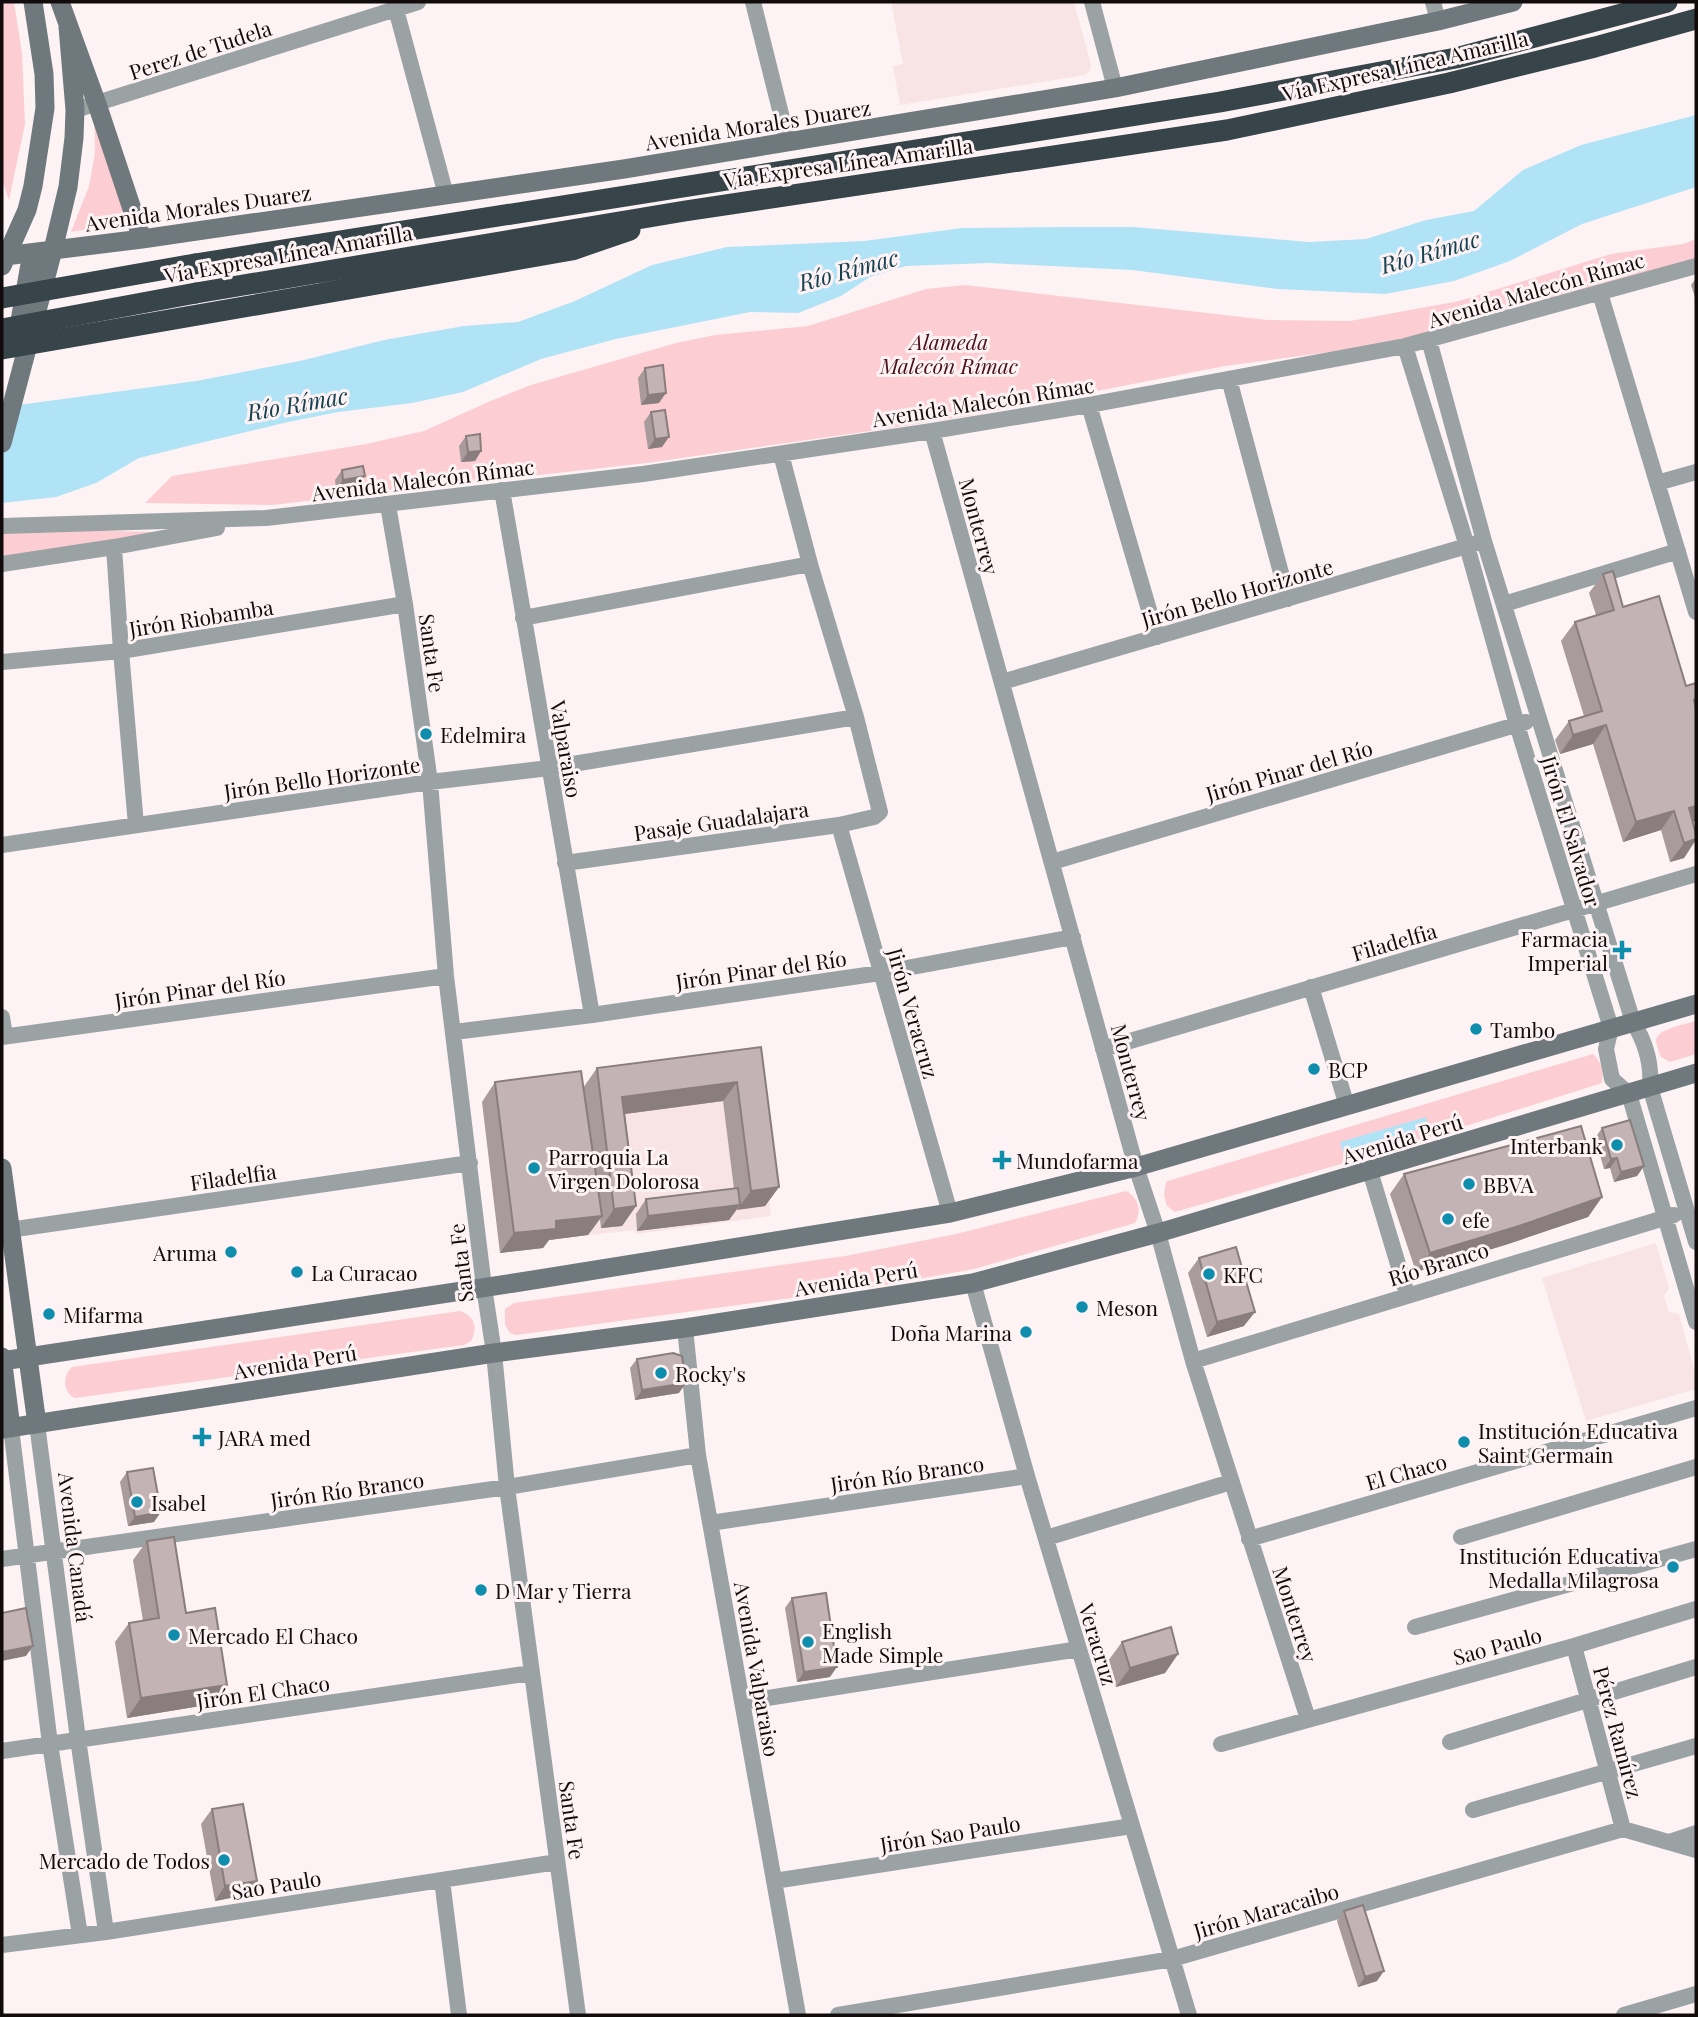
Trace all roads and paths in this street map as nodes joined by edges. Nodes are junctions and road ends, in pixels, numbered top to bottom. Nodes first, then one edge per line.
1 (33, 2) edge
2 (60, 2) edge
3 (418, 2) edge
4 (753, 2) edge
5 (1093, 2) edge
6 (1513, 2) edge
7 (1667, 2) edge
8 (395, 5) edge
9 (1436, 11) edge
10 (1696, 19) edge
11 (68, 27) junction
12 (1115, 88) junction
13 (97, 104) junction
14 (75, 110) junction
15 (788, 142) junction
16 (446, 195) junction
17 (685, 211) junction
18 (142, 239) junction
19 (53, 250) junction
20 (32, 253) junction
21 (3, 261) edge
22 (1696, 265) edge
23 (1600, 293) junction
24 (2, 299) edge
25 (2, 329) edge
26 (1429, 340) junction
27 (1405, 346) junction
28 (2, 349) edge
29 (25, 354) junction
30 (1229, 379) junction
31 (1089, 405) junction
32 (932, 431) junction
33 (2, 443) edge
34 (781, 454) junction
35 (1696, 472) edge
36 (1657, 483) junction
37 (502, 490) junction
38 (388, 505) junction
39 (266, 519) junction
40 (2, 526) edge
41 (1484, 541) junction
42 (1467, 546) junction
43 (114, 547) junction
44 (1678, 551) junction
45 (2, 564) edge
46 (810, 564) junction
47 (1289, 599) junction
48 (405, 604) junction
49 (1504, 604) junction
50 (1696, 612) edge
51 (523, 618) junction
52 (1157, 637) junction
53 (121, 651) junction
54 (2, 662) edge
55 (1002, 682) junction
56 (856, 717) junction
57 (1539, 718) junction
58 (1517, 725) junction
59 (549, 768) junction
60 (430, 782) junction
61 (136, 825) junction
62 (839, 825) junction
63 (2, 845) edge
64 (1052, 862) junction
65 (565, 863) junction
66 (1696, 874) edge
67 (1596, 905) junction
68 (1575, 910) junction
69 (1073, 937) junction
70 (880, 973) junction
71 (446, 976) junction
72 (1311, 987) junction
73 (1696, 1004) edge
74 (592, 1016) junction
75 (2, 1017) edge
76 (1633, 1022) junction
77 (1611, 1028) junction
78 (454, 1032) junction
79 (3, 1036) edge
80 (1103, 1049) junction
81 (1696, 1073) edge
82 (1650, 1087) junction
83 (1629, 1094) junction
84 (1347, 1105) junction
85 (470, 1163) junction
86 (1136, 1167) junction
87 (2, 1168) edge
88 (1370, 1171) junction
89 (1692, 1209) edge
90 (950, 1213) junction
91 (1666, 1217) junction
92 (6, 1230) edge
93 (1158, 1233) junction
94 (1696, 1242) edge
95 (973, 1283) junction
96 (484, 1287) junction
97 (1407, 1294) junction
98 (1696, 1322) edge
99 (685, 1328) junction
100 (494, 1353) junction
101 (28, 1356) junction
102 (2, 1359) edge
103 (1193, 1361) junction
104 (1696, 1408) edge
105 (37, 1424) junction
106 (6, 1429) edge
107 (698, 1455) junction
108 (1696, 1467) edge
109 (1027, 1476) junction
110 (1231, 1482) junction
111 (507, 1487) junction
112 (710, 1523) junction
113 (1461, 1537) dead end
114 (1046, 1538) junction
115 (1250, 1539) junction
116 (1696, 1549) edge
117 (53, 1552) junction
118 (26, 1555) junction
119 (2, 1559) edge
120 (1696, 1609) edge
121 (1415, 1627) dead end
122 (1574, 1646) junction
123 (1079, 1649) junction
124 (1696, 1667) edge
125 (531, 1672) junction
126 (1589, 1700) junction
127 (742, 1702) junction
128 (1308, 1719) junction
129 (78, 1739) junction
130 (1450, 1742) dead end
131 (50, 1744) junction
132 (1221, 1744) dead end
133 (1696, 1746) edge
134 (2, 1751) edge
135 (1609, 1772) junction
136 (1473, 1810) dead end
137 (1132, 1826) junction
138 (1623, 1829) junction
139 (1696, 1833) edge
140 (1669, 1842) junction
141 (1696, 1850) edge
142 (557, 1862) junction
143 (442, 1880) junction
144 (774, 1881) junction
145 (106, 1932) junction
146 (80, 1935) junction
147 (2, 1945) edge
148 (1172, 1959) junction
149 (1696, 1994) edge
150 (459, 2015) edge
151 (578, 2015) edge
152 (798, 2015) edge
153 (838, 2015) edge
154 (1189, 2015) edge
155 (1624, 2015) edge

1 - 21 main road
2 - 11 main road
3 - 8 street, Perez de Tudela
4 - 15 street
5 - 12 street
6 - 9 main road, Avenida Morales Duarez
7 - 24 highway, Vía Expresa Línea Amarilla, bridge
8 - 13 street, Perez de Tudela
8 - 16 street
9 - 12 main road, Avenida Morales Duarez
10 - 17 highway, Vía Expresa Línea Amarilla
11 - 13 main road
11 - 14 main road
12 - 15 main road, Avenida Morales Duarez
13 - 14 street, Perez de Tudela
13 - 18 main road
14 - 19 main road
15 - 16 main road, Avenida Morales Duarez
16 - 18 main road, Avenida Morales Duarez
17 - 25 highway, Vía Expresa Línea Amarilla, bridge
17 - 29 highway
18 - 19 main road, Avenida Morales Duarez
19 - 20 main road, Avenida Morales Duarez
19 - 29 main road
20 - 21 main road, Avenida Morales Duarez
20 - 29 main road
22 - 23 street, Avenida Malecón Rímac
23 - 26 street, Avenida Malecón Rímac
23 - 36 street
26 - 27 street, Avenida Malecón Rímac
26 - 41 street, Jirón El Salvador
27 - 30 street, Avenida Malecón Rímac
27 - 42 street, Jirón El Salvador
28 - 29 highway
29 - 33 main road
30 - 31 street, Avenida Malecón Rímac
30 - 47 street
31 - 32 street, Avenida Malecón Rímac
31 - 52 street
32 - 34 street, Avenida Malecón Rímac
32 - 55 street, Monterrey
34 - 37 street, Avenida Malecón Rímac
34 - 46 street
35 - 36 street
36 - 44 street
37 - 38 street, Avenida Malecón Rímac
37 - 51 street, Valparaiso
38 - 39 street, Avenida Malecón Rímac
38 - 48 street, Santa Fe
39 - 40 street, Avenida Malecón Rímac
39 - 43 street, Avenida Malecón Rímac
41 - 42 street, Jirón Bello Horizonte
41 - 49 street, Jirón El Salvador
42 - 47 street, Jirón Bello Horizonte
42 - 58 street, Jirón El Salvador
43 - 45 street, Avenida Malecón Rímac
43 - 53 street
44 - 49 street
44 - 50 street
46 - 51 street
46 - 56 street
47 - 52 street, Jirón Bello Horizonte
48 - 53 street, Jirón Riobamba
48 - 60 street, Santa Fe
49 - 57 street, Jirón El Salvador
51 - 59 street, Valparaiso
52 - 55 street, Jirón Bello Horizonte
53 - 54 street, Jirón Riobamba
53 - 61 street
55 - 64 street, Monterrey
56 - 59 street, Jirón Bello Horizonte
56 - 62 street, Pasaje Guadalajara
57 - 58 street, Jirón Pinar del Río
57 - 67 street, Jirón El Salvador
58 - 64 street, Jirón Pinar del Río
58 - 68 street, Jirón El Salvador
59 - 60 street, Jirón Bello Horizonte
59 - 65 street, Valparaiso
60 - 61 street, Jirón Bello Horizonte
60 - 71 street, Santa Fe
61 - 63 street, Jirón Bello Horizonte
62 - 65 street, Pasaje Guadalajara
62 - 70 street, Jirón Veracruz
64 - 69 street, Monterrey
65 - 74 street, Valparaiso
66 - 67 street, Filadelfia
67 - 68 street, Filadelfia
67 - 76 street, Jirón El Salvador
68 - 72 street, Filadelfia
68 - 77 street, Jirón El Salvador
69 - 70 street, Jirón Pinar del Río
69 - 80 street, Monterrey
70 - 74 street, Jirón Pinar del Río
70 - 90 street, Jirón Veracruz
71 - 78 street, Santa Fe
71 - 79 street, Jirón Pinar del Río
72 - 80 street, Filadelfia
72 - 84 street
73 - 76 main road
74 - 78 street, Jirón Pinar del Río
75 - 79 street
76 - 77 main road
76 - 82 street, Jirón El Salvador
77 - 83 street, Jirón El Salvador
77 - 84 main road
78 - 85 street, Santa Fe
80 - 86 street, Monterrey
81 - 82 main road, Avenida Perú
82 - 83 main road, Avenida Perú
82 - 89 street, Jirón El Salvador
83 - 88 main road, Avenida Perú
83 - 91 street, Jirón El Salvador
84 - 86 main road
85 - 92 street, Filadelfia
85 - 96 street, Santa Fe
86 - 90 main road
86 - 93 street, Monterrey
87 - 92 main road, Avenida Canadá
88 - 93 main road, Avenida Perú
88 - 97 street
89 - 91 street, Río Branco
89 - 94 street, Jirón El Salvador
90 - 96 main road
91 - 97 street, Río Branco
91 - 98 street, Jirón El Salvador
92 - 101 main road, Avenida Canadá
93 - 95 main road, Avenida Perú
93 - 103 street, Monterrey
95 - 99 main road, Avenida Perú
95 - 109 street, Veracruz
96 - 100 street, Santa Fe
96 - 101 main road
97 - 103 street, Río Branco
99 - 100 main road, Avenida Perú
99 - 107 street, Avenida Valparaiso
100 - 105 main road, Avenida Perú
100 - 111 street, Santa Fe
101 - 102 main road
101 - 105 main road, Avenida Canadá
102 - 106 main road
103 - 110 street, Monterrey
104 - 115 street, El Chaco
105 - 106 main road, Avenida Perú
105 - 117 street, Avenida Canadá
106 - 118 street
107 - 111 street, Jirón Río Branco
107 - 112 street, Avenida Valparaiso
108 - 113 street
109 - 112 street, Jirón Río Branco
109 - 114 street, Veracruz
110 - 114 street
110 - 115 street, Monterrey
111 - 117 street, Jirón Río Branco
111 - 125 street, Santa Fe
112 - 127 street, Avenida Valparaiso
114 - 123 street, Veracruz
115 - 128 street, Monterrey
116 - 121 street
117 - 118 street, Jirón Río Branco
117 - 129 street, Avenida Canadá
118 - 119 street, Jirón Río Branco
118 - 131 street
120 - 122 street, Sao Paulo
122 - 126 street, Pérez Ramírez
122 - 128 street, Sao Paulo
123 - 127 street
123 - 137 street, Veracruz
124 - 126 street
125 - 129 street, Jirón El Chaco
125 - 142 street, Santa Fe
126 - 130 street
126 - 135 street, Pérez Ramírez
127 - 144 street, Avenida Valparaiso
128 - 132 street, Sao Paulo
129 - 131 street, Jirón El Chaco
129 - 145 street, Avenida Canadá
131 - 134 street, Jirón El Chaco
131 - 146 street
133 - 135 street
135 - 136 street
135 - 138 street, Pérez Ramírez
137 - 144 street, Jirón Sao Paulo
137 - 148 street, Veracruz
138 - 140 street
138 - 148 street, Jirón Maracaibo
139 - 140 street
140 - 141 street
142 - 143 street, Sao Paulo
142 - 151 street, Santa Fe
143 - 145 street, Sao Paulo
143 - 150 street
144 - 152 street, Avenida Valparaiso
145 - 146 street, Sao Paulo
146 - 147 street, Sao Paulo
148 - 153 street, Jirón Maracaibo
148 - 154 street, Veracruz
149 - 155 street

